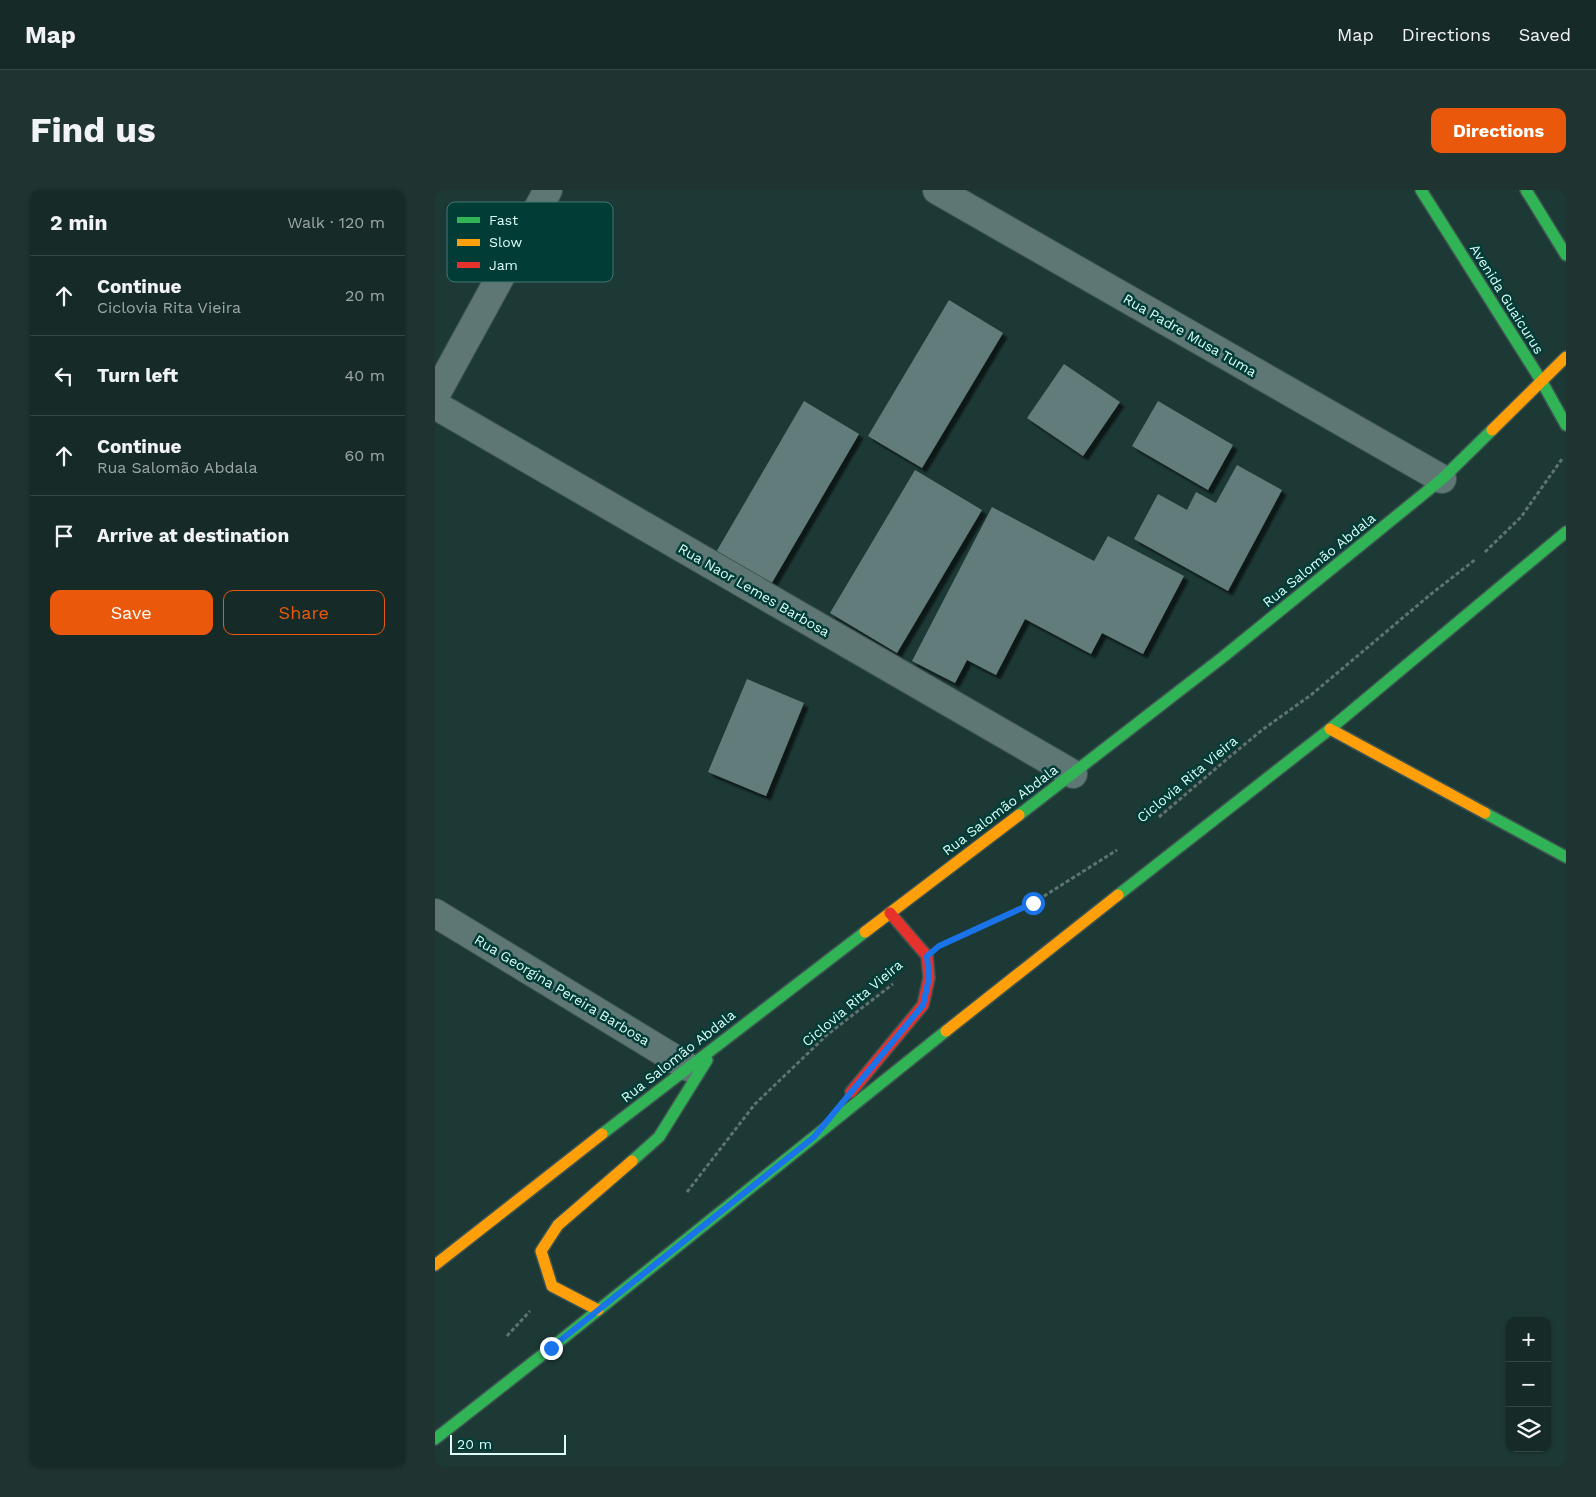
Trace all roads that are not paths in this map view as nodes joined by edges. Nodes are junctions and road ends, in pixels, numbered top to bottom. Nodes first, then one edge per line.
1 (548, 190) edge
2 (937, 190) edge
3 (1421, 190) edge
4 (1526, 190) edge
5 (541, 202) edge
6 (1566, 255) edge
7 (498, 282) edge
8 (1566, 357) edge
9 (1542, 382) junction
10 (435, 396) edge
11 (435, 405) edge
12 (1566, 425) edge
13 (1442, 479) junction
14 (1566, 532) edge
15 (1330, 729) junction
16 (1073, 774) junction
17 (1566, 857) edge
18 (435, 913) edge
19 (889, 913) junction
20 (717, 1044) junction
21 (688, 1066) junction
22 (814, 1137) junction
23 (435, 1265) edge
24 (598, 1310) junction
25 (435, 1439) edge

1 - 5 street
2 - 13 street, Rua Padre Musa Tuma
3 - 9 street, Avenida Guaicurus
4 - 6 street
7 - 10 street
8 - 9 street, Rua Salomão Abdala
9 - 12 street, Avenida Guaicurus
9 - 13 street, Rua Salomão Abdala
11 - 16 street, Rua Naor Lemes Barbosa
13 - 16 street, Rua Salomão Abdala
14 - 15 street
15 - 17 street
15 - 22 street
16 - 19 street, Rua Salomão Abdala
18 - 21 street, Rua Georgina Pereira Barbosa
19 - 20 street, Rua Salomão Abdala
19 - 22 street
20 - 21 street, Rua Salomão Abdala
20 - 24 street
21 - 23 street, Rua Salomão Abdala
22 - 24 street
24 - 25 street

